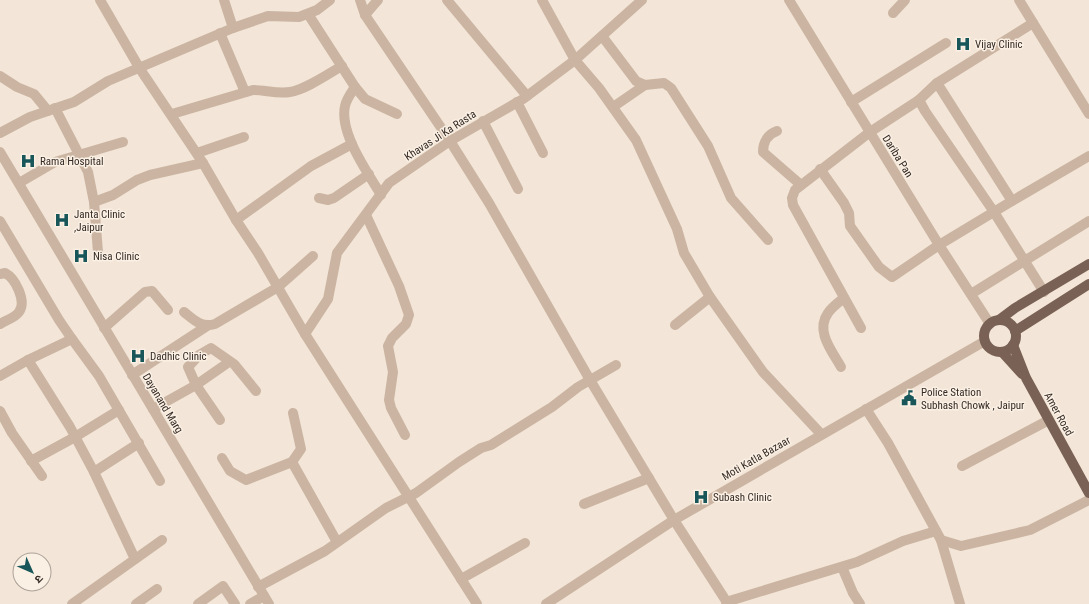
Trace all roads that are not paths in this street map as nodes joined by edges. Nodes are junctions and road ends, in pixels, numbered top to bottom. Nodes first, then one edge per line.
1 (100, 0) edge
2 (224, 0) edge
3 (330, 0) edge
4 (360, 0) edge
5 (378, 0) edge
6 (447, 0) edge
7 (542, 0) edge
8 (642, 0) edge
9 (789, 0) edge
10 (905, 0) edge
11 (1019, 0) edge
12 (893, 13) dead end
13 (308, 14) junction
14 (365, 15) junction
15 (1033, 23) junction
16 (233, 28) junction
17 (220, 33) junction
18 (602, 36) junction
19 (946, 42) dead end
20 (575, 60) junction
21 (342, 66) junction
22 (140, 69) junction
23 (0, 76) edge
24 (938, 83) junction
25 (645, 85) junction
26 (354, 87) junction
27 (245, 92) junction
28 (527, 96) junction
29 (920, 100) junction
30 (516, 102) junction
31 (852, 102) junction
32 (613, 107) junction
33 (52, 109) junction
34 (172, 114) junction
35 (397, 114) dead end
36 (1089, 114) edge
37 (483, 121) junction
38 (777, 131) dead end
39 (870, 132) junction
40 (0, 133) edge
41 (244, 137) dead end
42 (450, 141) junction
43 (123, 142) dead end
44 (352, 144) junction
45 (0, 152) edge
46 (197, 153) junction
47 (543, 153) dead end
48 (79, 154) junction
49 (1089, 156) edge
50 (204, 163) junction
51 (820, 170) junction
52 (369, 174) junction
53 (19, 183) junction
54 (801, 185) junction
55 (518, 189) dead end
56 (381, 195) junction
57 (319, 198) dead end
58 (1012, 201) junction
59 (94, 202) junction
60 (994, 212) junction
61 (366, 215) junction
62 (236, 220) junction
63 (0, 221) edge
64 (1089, 221) edge
65 (768, 240) dead end
66 (939, 245) junction
67 (98, 252) dead end
68 (314, 256) dead end
69 (1025, 261) junction
70 (1089, 264) edge
71 (0, 274) edge
72 (1089, 284) edge
73 (278, 287) junction
74 (1044, 292) junction
75 (971, 294) junction
76 (710, 297) junction
77 (844, 298) junction
78 (168, 310) dead end
79 (184, 312) dead end
80 (995, 322) junction
81 (0, 324) edge
82 (675, 325) dead end
83 (207, 326) junction
84 (104, 328) junction
85 (861, 328) dead end
86 (1014, 331) junction
87 (305, 334) junction
88 (72, 339) junction
89 (984, 341) junction
90 (1013, 345) junction
91 (1002, 352) junction
92 (28, 360) junction
93 (229, 362) junction
94 (616, 364) dead end
95 (841, 367) dead end
96 (132, 375) junction
97 (0, 376) edge
98 (1026, 378) junction
99 (590, 380) junction
100 (196, 385) junction
101 (256, 391) dead end
102 (153, 409) junction
103 (866, 409) junction
104 (119, 410) junction
105 (0, 411) edge
106 (293, 413) dead end
107 (220, 420) dead end
108 (1049, 420) junction
109 (821, 434) junction
110 (406, 435) dead end
111 (75, 437) junction
112 (139, 443) junction
113 (222, 458) dead end
114 (31, 461) junction
115 (292, 462) junction
116 (962, 466) dead end
117 (94, 472) junction
118 (42, 476) dead end
119 (649, 478) junction
120 (160, 481) dead end
121 (1089, 493) edge
122 (408, 497) junction
123 (1089, 500) edge
124 (584, 504) dead end
125 (674, 520) junction
126 (938, 536) junction
127 (162, 540) dead end
128 (337, 542) junction
129 (525, 543) dead end
130 (135, 559) junction
131 (842, 567) junction
132 (461, 579) junction
133 (258, 587) junction
134 (157, 589) dead end
135 (266, 600) edge
136 (727, 603) edge
137 (72, 604) edge
138 (136, 604) edge
139 (198, 604) edge
140 (234, 604) edge
141 (250, 604) edge
142 (477, 604) edge
143 (546, 604) edge
144 (860, 604) edge
145 (960, 604) edge

1 - 22 street
2 - 16 street
3 - 13 street
4 - 14 street
5 - 14 street
6 - 28 street
7 - 20 street
8 - 18 street, Khavas Ji Ka Rasta
9 - 31 street, Dariba Pan
10 - 12 street
11 - 15 street
13 - 16 street
13 - 21 street
14 - 42 street
15 - 24 street
15 - 36 street
16 - 17 street
17 - 22 street
17 - 27 street
18 - 20 street, Khavas Ji Ka Rasta
18 - 25 street
19 - 31 street
20 - 28 street, Khavas Ji Ka Rasta
20 - 32 street
21 - 26 street
21 - 27 street
22 - 33 street
22 - 34 street
23 - 33 street
24 - 29 street
24 - 58 street
25 - 32 street
25 - 65 street
26 - 35 street
26 - 44 street
27 - 34 street
28 - 30 street, Khavas Ji Ka Rasta
29 - 39 street
29 - 60 street
30 - 37 street, Khavas Ji Ka Rasta
30 - 47 street
31 - 39 street, Dariba Pan
32 - 76 street
33 - 40 street
33 - 48 street
34 - 46 street
37 - 42 street, Khavas Ji Ka Rasta
37 - 55 street
38 - 54 street
39 - 51 street
39 - 66 street, Dariba Pan
41 - 46 street
42 - 56 street, Khavas Ji Ka Rasta
42 - 99 street
43 - 48 street
44 - 52 street
44 - 62 street
45 - 53 street, Dayanand Marg
46 - 50 street
48 - 53 street
48 - 59 street
49 - 58 street
50 - 59 street
50 - 62 street
51 - 54 street
51 - 66 street
52 - 56 street
52 - 57 street
53 - 84 street, Dayanand Marg
54 - 77 street
56 - 61 street, Khavas Ji Ka Rasta
58 - 60 street
59 - 67 street
60 - 66 street
60 - 69 street
61 - 87 street, Khavas Ji Ka Rasta
61 - 110 street
62 - 73 street
63 - 88 street
64 - 69 street
66 - 75 street, Dariba Pan
68 - 73 street
69 - 74 street
69 - 75 street
70 - 74 main road
71 - 81 street
72 - 86 main road
73 - 83 street
73 - 87 street
74 - 80 main road
75 - 80 street, Dariba Pan
76 - 82 street
76 - 109 street
77 - 85 street
77 - 95 street
78 - 84 street
79 - 83 street
80 - 86 main road
80 - 89 main road
83 - 96 street
84 - 96 street, Dayanand Marg
86 - 90 main road
87 - 122 street
88 - 92 street
88 - 104 street
89 - 91 main road
89 - 103 street, Moti Katla Bazaar
90 - 91 main road
90 - 98 main road, Amer Road
91 - 98 main road
92 - 97 street
92 - 111 street
93 - 100 street
93 - 100 street
93 - 101 street
94 - 99 street
96 - 102 street, Dayanand Marg
98 - 108 main road, Amer Road
99 - 119 street
99 - 122 street
100 - 102 street
100 - 107 street
102 - 133 street, Dayanand Marg
103 - 109 street, Moti Katla Bazaar
103 - 126 street
104 - 111 street
104 - 112 street
105 - 114 street
106 - 115 street
108 - 116 street
108 - 121 main road, Amer Road
109 - 125 street, Moti Katla Bazaar
111 - 114 street
111 - 117 street
112 - 117 street
112 - 120 street
113 - 115 street
114 - 118 street
115 - 128 street
117 - 130 street
119 - 124 street
119 - 125 street
122 - 128 street
122 - 132 street
123 - 126 street
125 - 136 street
125 - 143 street, Moti Katla Bazaar
126 - 131 street
126 - 145 street
127 - 130 street
128 - 133 street
129 - 132 street
130 - 137 street
131 - 136 street
131 - 144 street
132 - 142 street
133 - 135 street, Dayanand Marg
134 - 138 street
135 - 141 street
139 - 140 street

